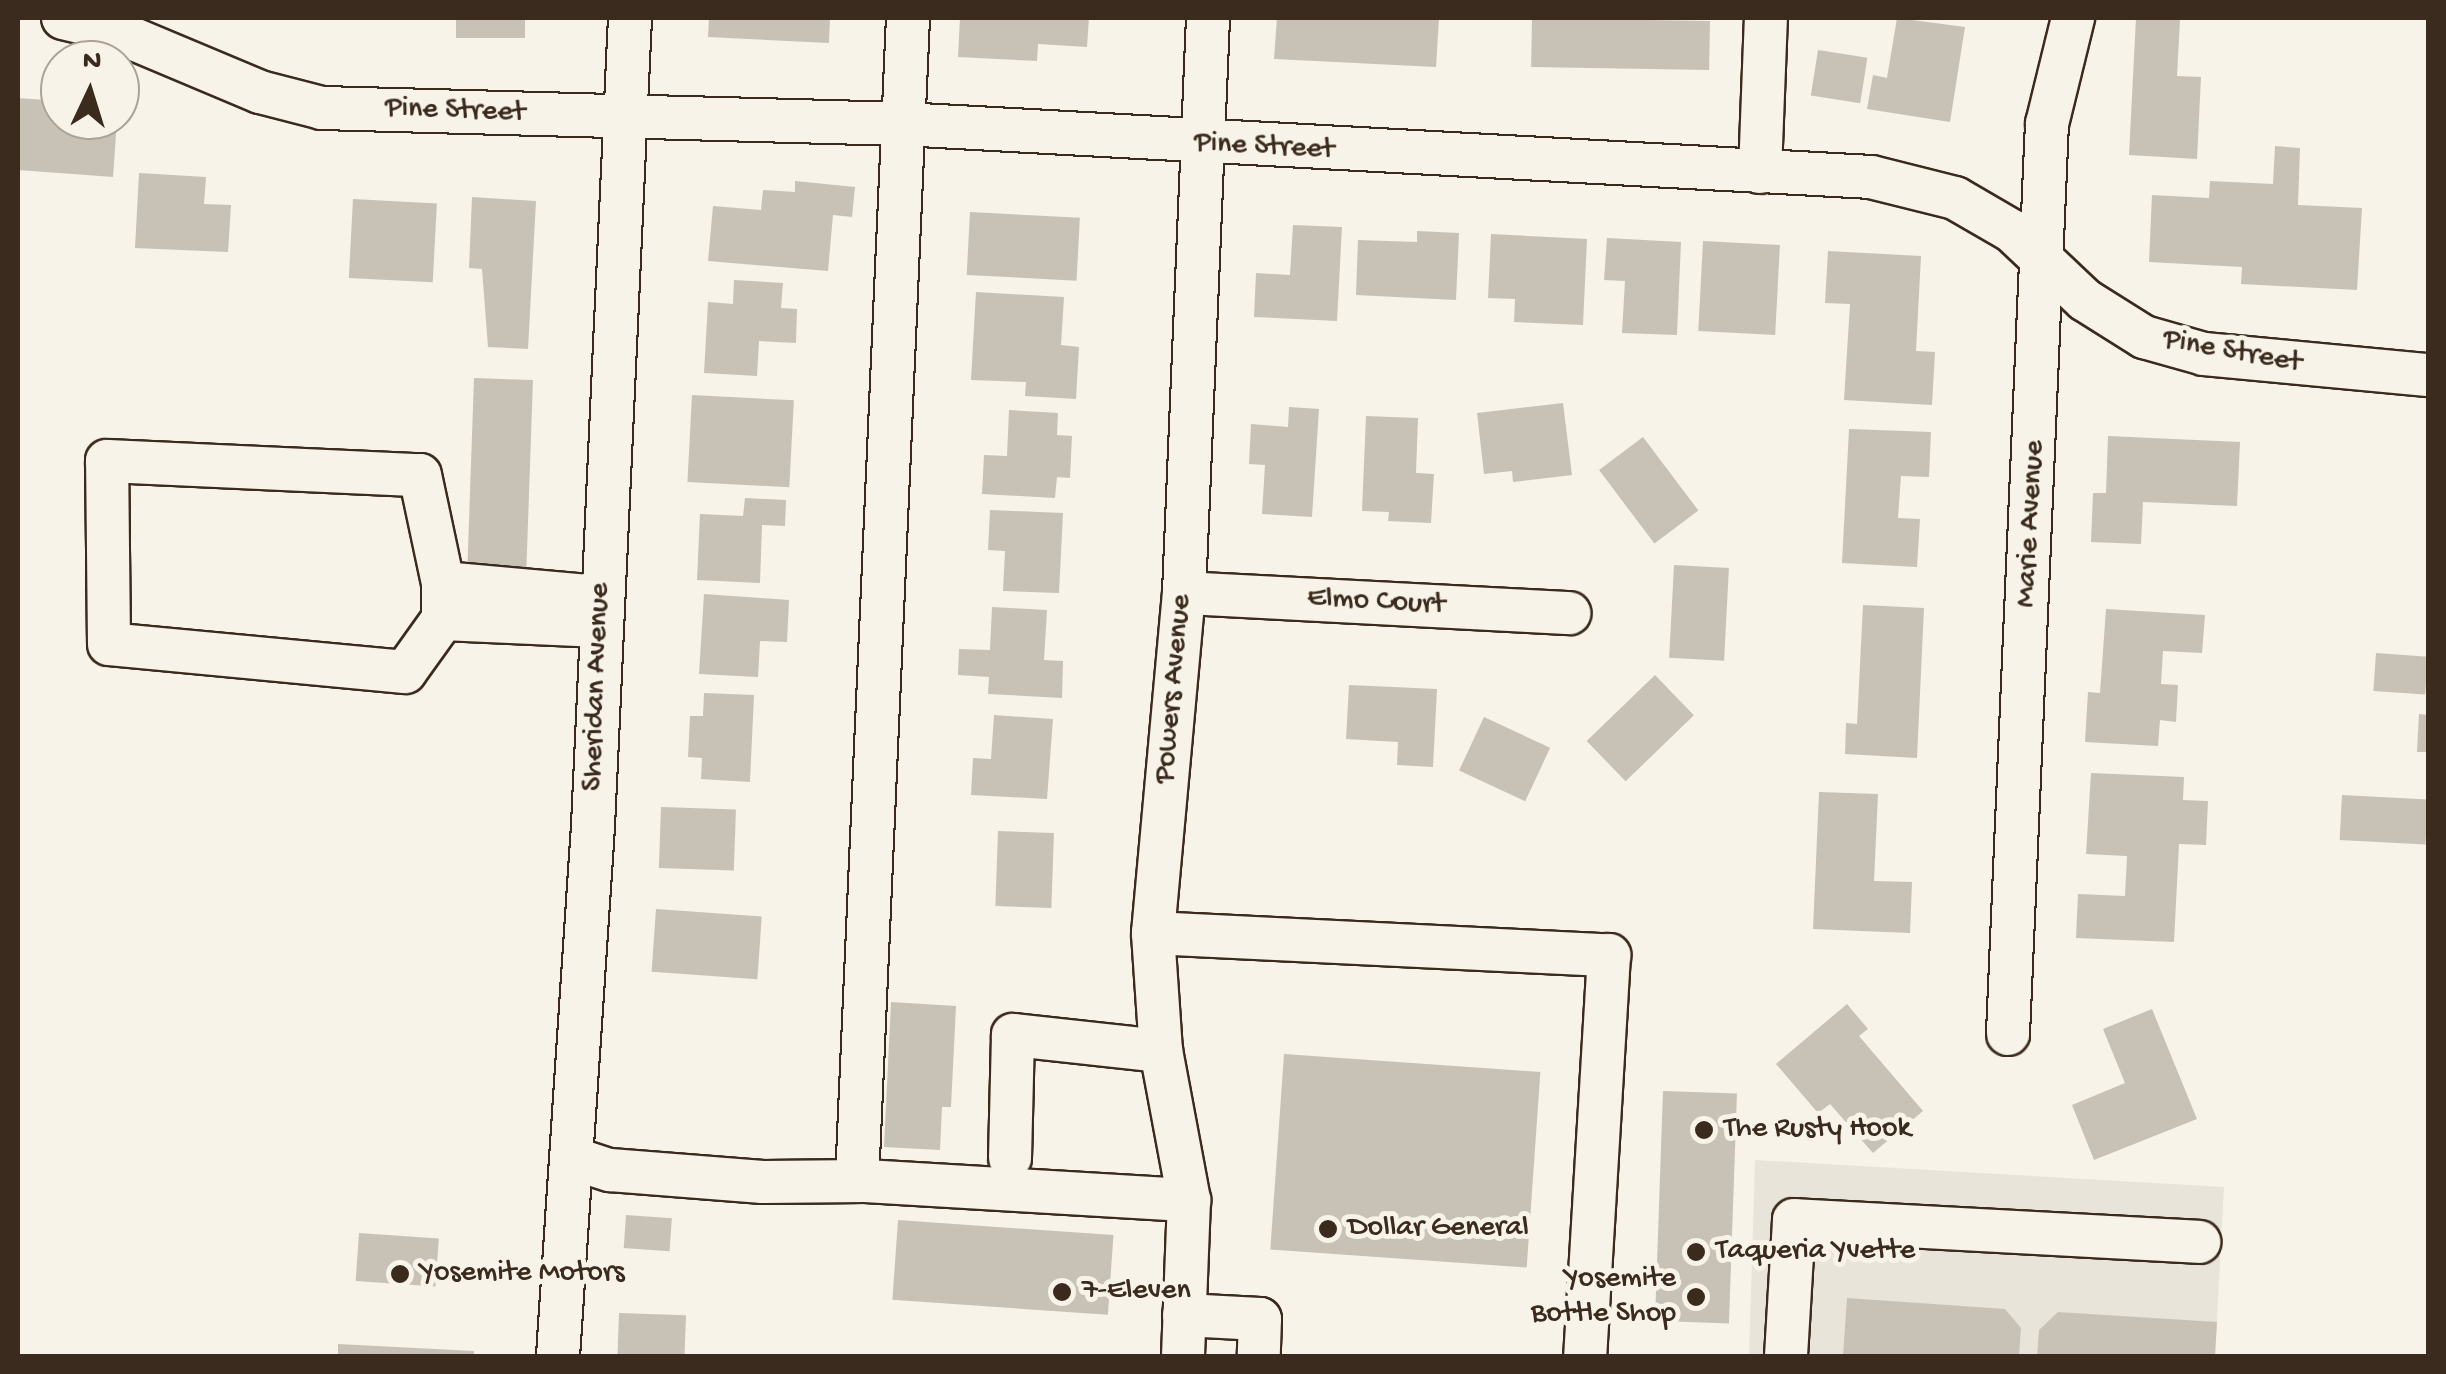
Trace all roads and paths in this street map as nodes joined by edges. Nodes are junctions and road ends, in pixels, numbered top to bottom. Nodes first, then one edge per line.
1 (63, 18) edge
2 (630, 18) edge
3 (908, 18) edge
4 (1208, 18) edge
5 (1766, 18) edge
6 (2073, 18) edge
7 (623, 116) junction
8 (902, 124) junction
9 (1203, 145) junction
10 (1760, 172) junction
11 (2044, 262) junction
12 (2428, 374) edge
13 (1184, 593) junction
14 (443, 601) junction
15 (600, 612) junction
16 (1569, 613) dead end
17 (1153, 932) junction
18 (2008, 1034) dead end
19 (1161, 1051) junction
20 (572, 1158) junction
21 (1010, 1158) dead end
22 (857, 1181) junction
23 (1189, 1200) junction
24 (2200, 1242) dead end
25 (1184, 1336) edge
26 (558, 1356) edge
27 (1259, 1356) edge
28 (1585, 1356) edge
29 (1786, 1356) edge

1 - 7 street, Pine Street
2 - 7 street, Sheridan Avenue
3 - 8 street
4 - 9 street, Powers Avenue
5 - 10 street
6 - 11 street, Marie Avenue
7 - 8 street, Pine Street
7 - 15 street, Sheridan Avenue
8 - 9 street, Pine Street
8 - 22 street
9 - 10 street, Pine Street
9 - 13 street, Powers Avenue
10 - 11 street, Pine Street
11 - 12 street, Pine Street
11 - 18 street, Marie Avenue
13 - 16 street, Elmo Court
13 - 17 street, Powers Avenue
14 - 14 street
14 - 15 street
15 - 20 street, Sheridan Avenue
17 - 19 street, Powers Avenue
17 - 28 street
19 - 21 street
19 - 23 street, Powers Avenue
20 - 22 street
20 - 26 street, Sheridan Avenue
22 - 23 street
23 - 25 street, Powers Avenue
24 - 29 street
25 - 27 street

